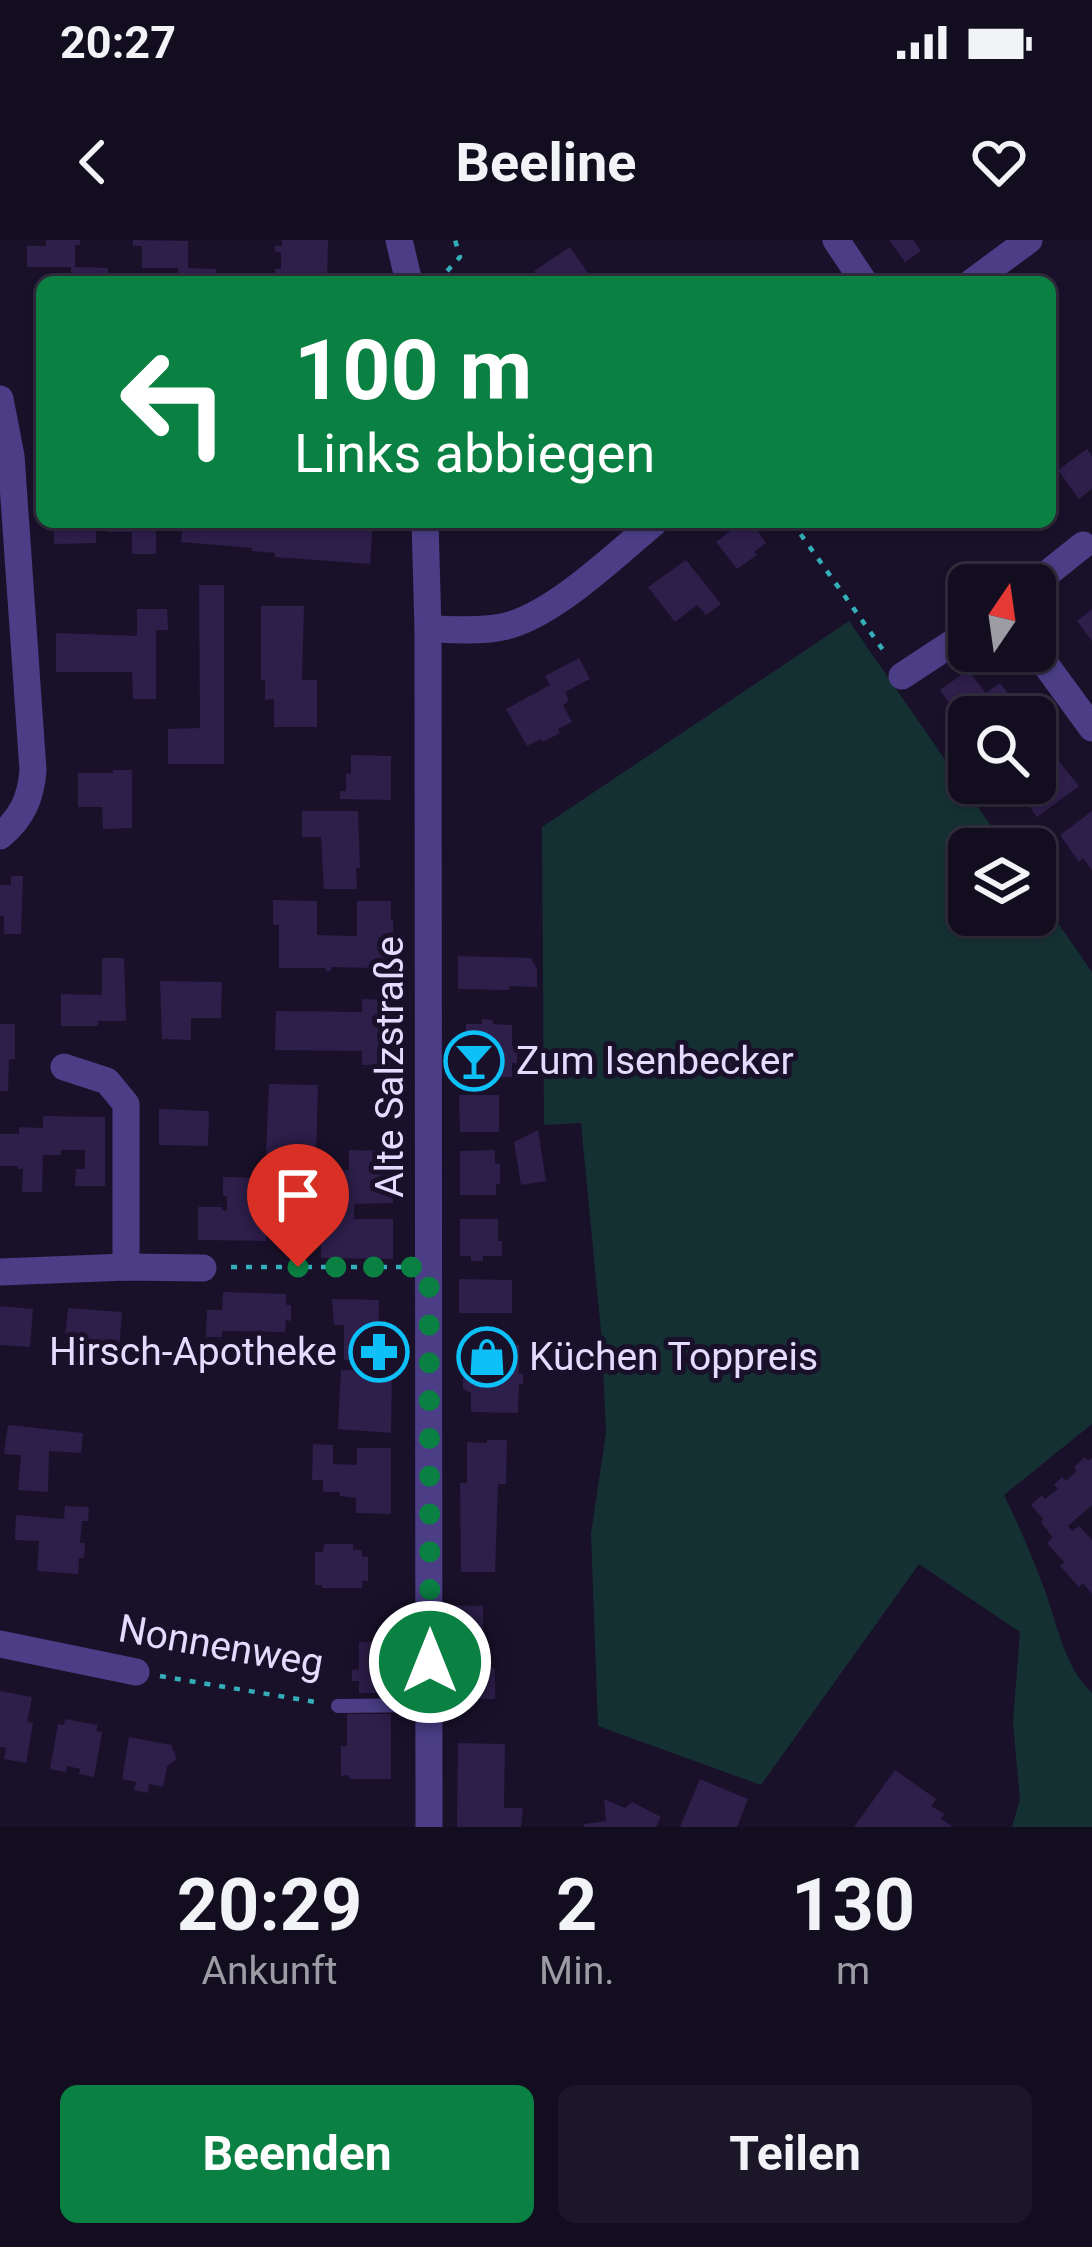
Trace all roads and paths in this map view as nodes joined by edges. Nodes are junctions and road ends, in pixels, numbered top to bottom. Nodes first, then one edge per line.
1 (399, 240) edge
2 (455, 240) edge
3 (836, 240) edge
4 (1029, 240) edge
5 (408, 276) edge
6 (443, 276) edge
7 (860, 276) edge
8 (980, 276) edge
9 (0, 399) edge
10 (36, 455) edge
11 (11, 456) junction
12 (425, 528) edge
13 (648, 528) edge
14 (796, 528) edge
15 (1083, 545) dead end
16 (1056, 567) edge
17 (428, 629) junction
18 (948, 646) edge
19 (1051, 672) edge
20 (902, 676) joint
21 (1092, 728) edge
22 (0, 836) edge
23 (64, 1067) dead end
24 (126, 1267) junction
25 (429, 1267) junction
26 (203, 1268) joint
27 (0, 1272) edge
28 (0, 1644) edge
29 (136, 1672) joint
30 (338, 1706) joint
31 (430, 1706) junction
32 (429, 1827) edge

1 - 5 street
2 - 6 path
3 - 7 street
4 - 8 street
9 - 11 street
10 - 11 street
11 - 22 street
12 - 17 street, Alte Salzstraße
13 - 17 street
14 - 20 path
15 - 16 street
17 - 25 street, Alte Salzstraße
18 - 20 street
19 - 21 street
23 - 24 street
24 - 26 street
24 - 27 street
25 - 26 path
25 - 31 street, Alte Salzstraße
28 - 29 street, Nonnenweg
29 - 30 path, Nonnenweg
30 - 31 lane, Nonnenweg
31 - 32 street, Alte Salzstraße

